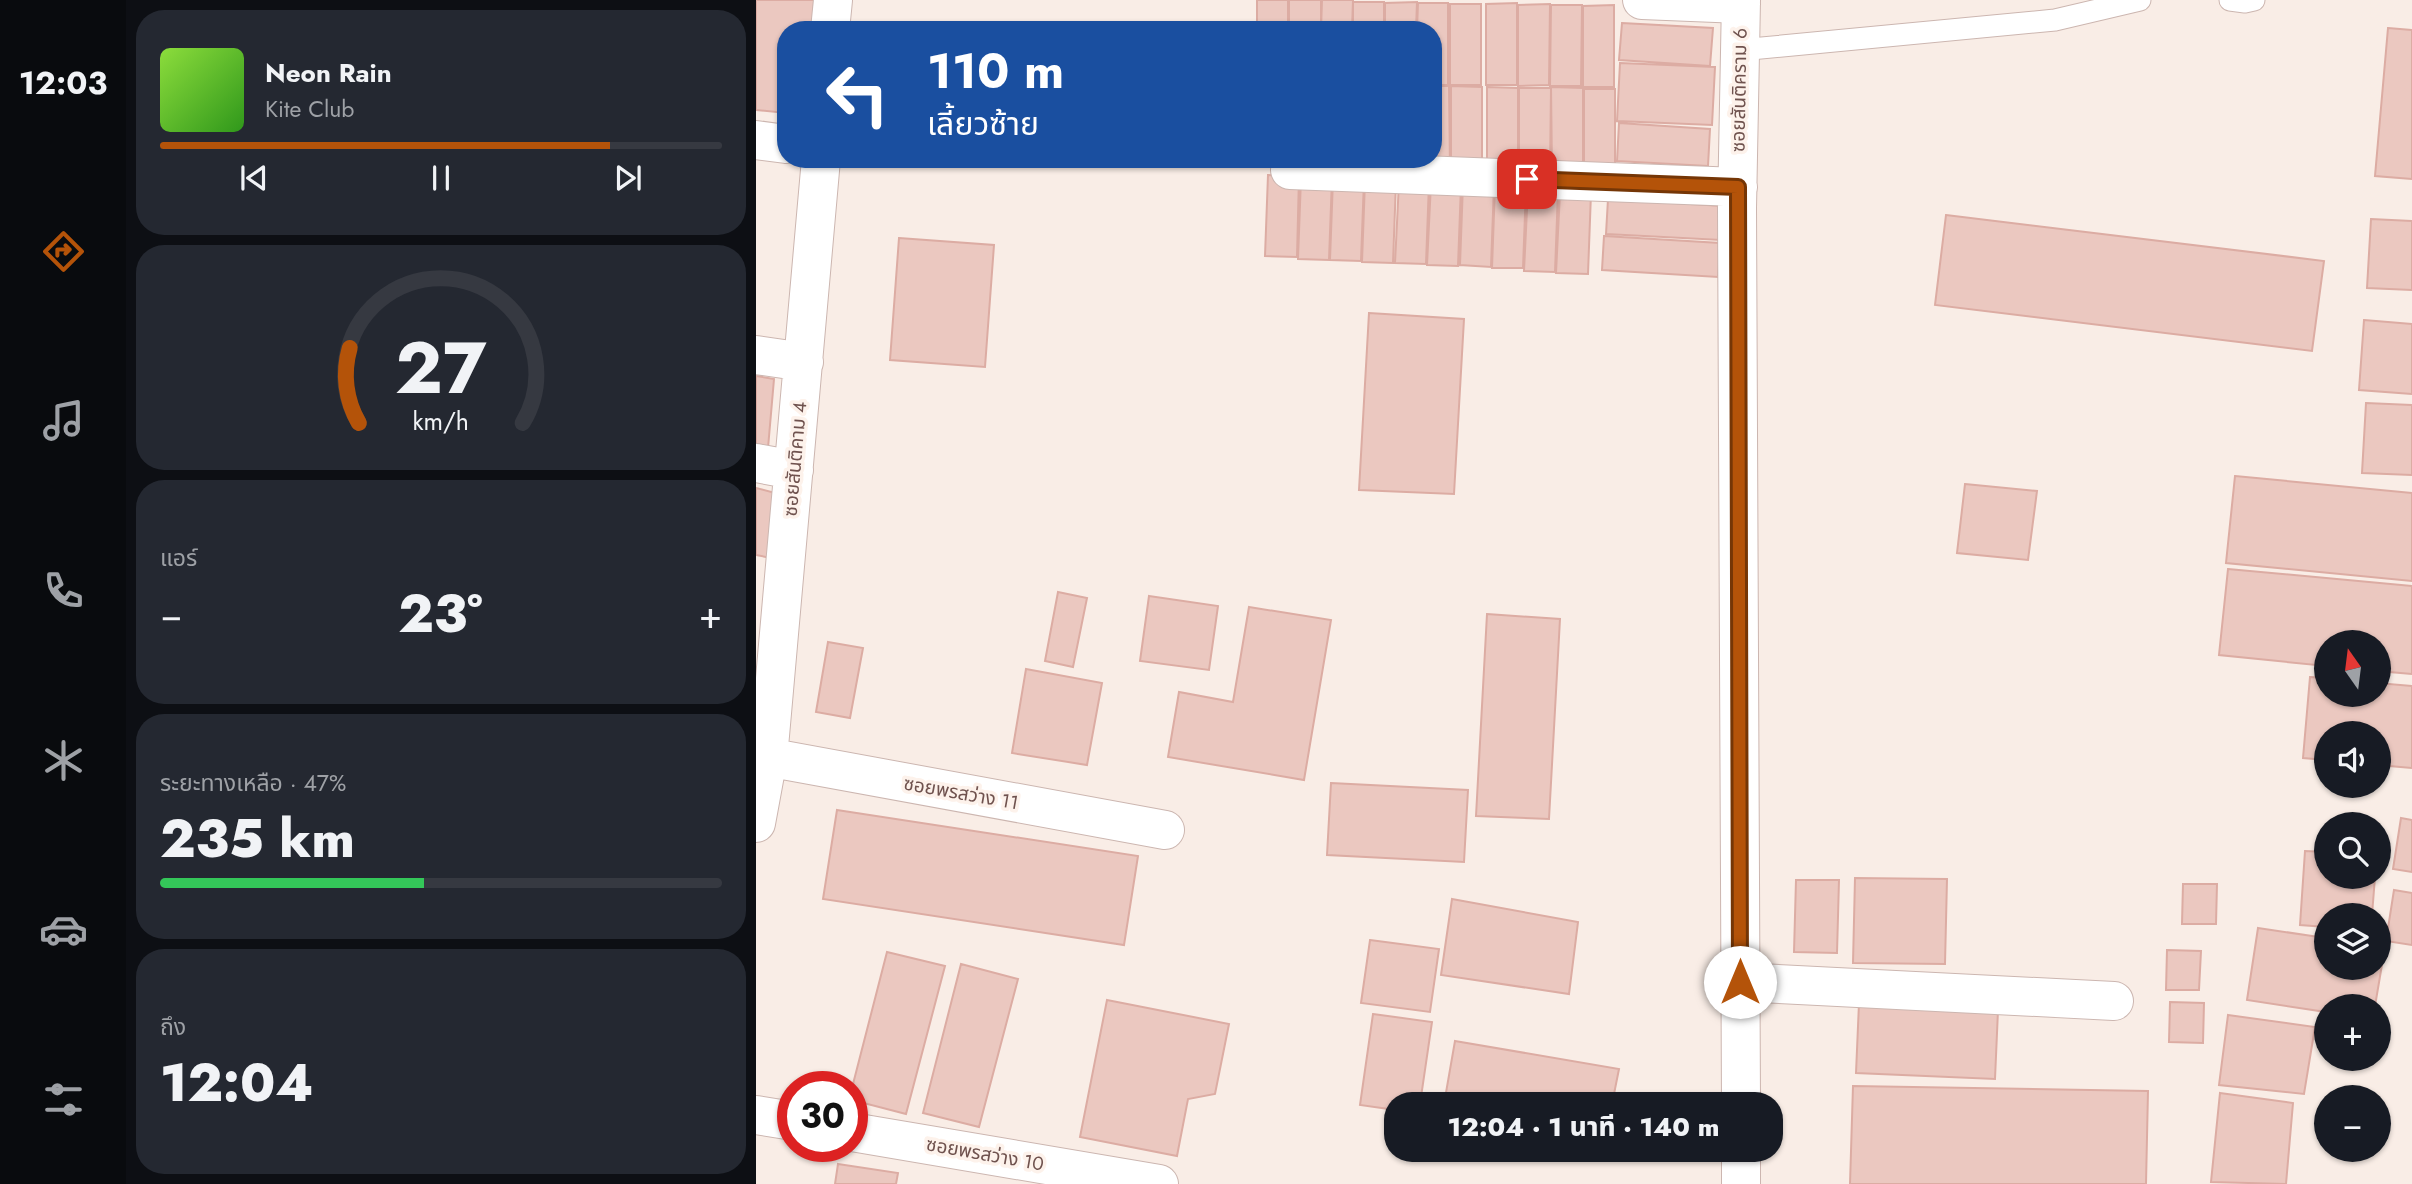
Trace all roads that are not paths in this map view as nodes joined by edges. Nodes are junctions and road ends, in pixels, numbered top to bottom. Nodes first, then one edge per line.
1 (833, 0) edge
2 (1642, 0) edge
3 (2140, 0) edge
4 (2230, 0) edge
5 (2254, 0) edge
6 (1741, 2) edge
7 (831, 21) edge
8 (1740, 50) junction
9 (756, 140) edge
10 (777, 143) edge
11 (820, 168) edge
12 (1290, 170) dead end
13 (1738, 187) junction
14 (756, 355) edge
15 (804, 362) junction
16 (756, 463) edge
17 (794, 470) junction
18 (762, 756) edge
19 (756, 823) edge
20 (1165, 830) dead end
21 (1740, 982) junction
22 (2115, 1001) dead end
23 (1741, 1092) edge
24 (756, 1115) edge
25 (777, 1118) edge
26 (868, 1135) edge
27 (1741, 1162) edge
28 (1159, 1184) edge
29 (1741, 1184) edge

1 - 7 street
2 - 6 street
3 - 8 lane
4 - 5 lane
6 - 8 street, ซอยสันติคราม 6
8 - 13 street, ซอยสันติคราม 6
9 - 10 street
11 - 15 street, ซอยสันติคาม 4
12 - 13 street
13 - 21 street, ซอยสันติคราม 6
14 - 15 street
15 - 17 street, ซอยสันติคาม 4
16 - 17 street
17 - 18 street, ซอยสันติคาม 4
18 - 19 street, ซอยสันติคาม 4
18 - 20 street, ซอยพรสว่าง 11
21 - 22 street
21 - 23 street, ซอยสันติคราม 6
24 - 25 street
26 - 28 street, ซอยพรสว่าง 10
27 - 29 street

